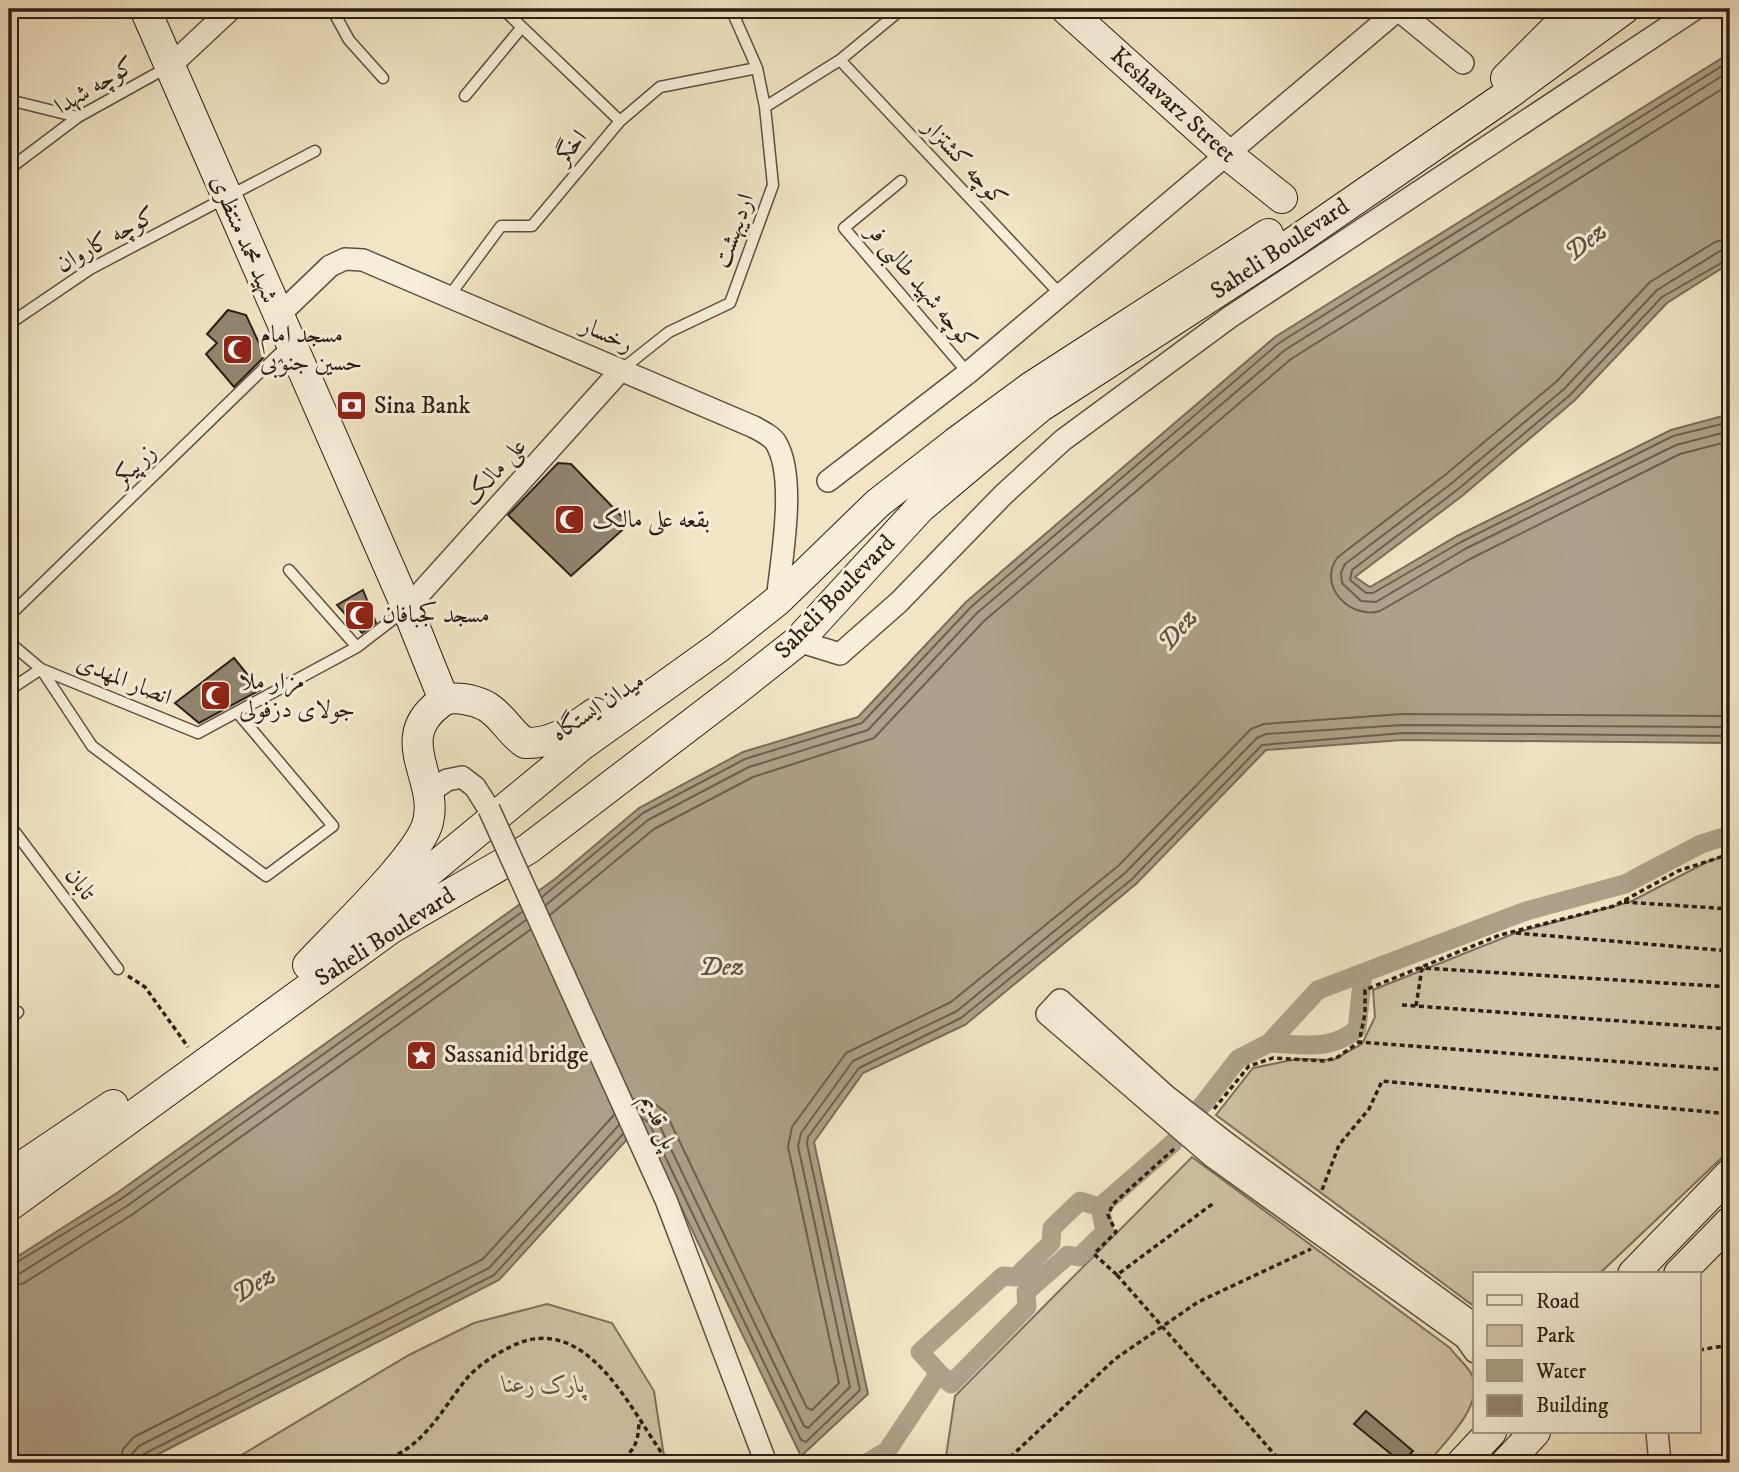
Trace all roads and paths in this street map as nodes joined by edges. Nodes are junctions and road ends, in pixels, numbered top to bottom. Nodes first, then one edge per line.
1 (145, 9) edge
2 (231, 9) edge
3 (332, 9) edge
4 (503, 9) edge
5 (731, 9) edge
6 (902, 9) edge
7 (1066, 9) edge
8 (1398, 9) edge
9 (1575, 9) edge
10 (1624, 9) edge
11 (1695, 9) edge
12 (522, 27) junction
13 (840, 60) junction
14 (1463, 63) dead end
15 (170, 66) junction
16 (757, 68) junction
17 (383, 78) dead end
18 (465, 96) dead end
19 (9, 100) edge
20 (765, 107) junction
21 (78, 117) junction
22 (621, 121) junction
23 (315, 151) dead end
24 (1227, 154) junction
25 (9, 169) edge
26 (901, 181) dead end
27 (1282, 198) dead end
28 (228, 200) junction
29 (450, 295) junction
30 (1060, 295) junction
31 (278, 316) junction
32 (9, 324) edge
33 (290, 343) junction
34 (621, 370) junction
35 (968, 373) junction
36 (828, 481) dead end
37 (878, 503) junction
38 (904, 526) junction
39 (289, 570) dead end
40 (777, 601) junction
41 (407, 608) junction
42 (9, 616) edge
43 (798, 641) junction
44 (9, 642) edge
45 (357, 647) junction
46 (41, 669) junction
47 (9, 690) edge
48 (444, 700) junction
49 (237, 712) junction
50 (582, 745) junction
51 (616, 782) junction
52 (428, 793) junction
53 (523, 794) junction
54 (9, 824) edge
55 (556, 828) junction
56 (1730, 853) edge
57 (1622, 902) junction
58 (1730, 909) edge
59 (1511, 932) junction
60 (1730, 951) edge
61 (308, 965) junction
62 (1422, 968) junction
63 (118, 970) joint
64 (1730, 987) edge
65 (1402, 1005) dead end
66 (1416, 1006) junction
67 (1730, 1029) edge
68 (190, 1050) junction
69 (1730, 1070) edge
70 (1730, 1114) edge
71 (1730, 1174) edge
72 (9, 1175) edge
73 (9, 1206) edge
74 (1313, 1207) junction
75 (1730, 1222) edge
76 (1329, 1240) junction
77 (1635, 1272) edge
78 (1681, 1272) edge
79 (1116, 1275) dead end
80 (1473, 1324) edge
81 (1162, 1326) junction
82 (1730, 1345) edge
83 (1473, 1349) edge
84 (1700, 1350) edge
85 (639, 1421) junction
86 (1533, 1434) edge
87 (1657, 1434) edge
88 (365, 1463) edge
89 (616, 1463) edge
90 (672, 1463) edge
91 (766, 1463) edge
92 (1004, 1463) edge
93 (1282, 1463) edge
94 (1506, 1463) edge
95 (1660, 1463) edge

1 - 15 main road, شهید محمد منتظری
2 - 15 street
3 - 17 lane
4 - 12 lane
5 - 16 lane, اردیبهشت
6 - 13 lane
7 - 24 main road, Keshavarz Street
8 - 14 street
8 - 24 street
9 - 37 main road, Saheli Boulevard
10 - 38 main road, Saheli Boulevard
11 - 43 street
12 - 18 lane
12 - 22 lane
13 - 20 lane
13 - 30 lane, کوچه کشتزار
15 - 21 lane, کوچه شهدا
15 - 28 main road, شهید محمد منتظری
16 - 20 lane, اردیبهشت
16 - 22 lane, اخگر
19 - 21 lane
20 - 34 lane, اردیبهشت
21 - 25 lane, کوچه شهدا
22 - 29 lane, اخگر
23 - 28 lane, کوچه کاروان
24 - 27 main road, Keshavarz Street
24 - 30 street
26 - 35 lane, کوچه شهید طالبی فر
28 - 31 main road, شهید محمد منتظری
28 - 32 lane, کوچه کاروان
29 - 31 street, رخسار
29 - 34 street, رخسار
30 - 35 street
31 - 33 main road, شهید محمد منتظری
33 - 41 main road, شهید محمد منتظری
33 - 42 lane, زرپیکر
34 - 40 street, رخسار
34 - 41 street, علی مالک
35 - 36 street
37 - 38 main road
37 - 40 main road, Saheli Boulevard
38 - 43 main road, Saheli Boulevard
39 - 45 lane
40 - 48 main road, میدان ایستگاه
40 - 50 main road, Saheli Boulevard
41 - 45 lane, انصار المهدی
41 - 48 main road, شهید محمد منتظری
43 - 51 main road, Saheli Boulevard
44 - 46 lane
45 - 49 lane, انصار المهدی
46 - 47 lane
46 - 49 lane, انصار المهدی
46 - 49 lane
48 - 52 main road
50 - 51 main road
50 - 53 main road, Saheli Boulevard
51 - 55 main road, Saheli Boulevard
52 - 61 main road
52 - 91 street, پل قدیم, bridge
53 - 55 main road
53 - 61 main road, Saheli Boulevard
54 - 63 lane, تابان
55 - 73 main road, Saheli Boulevard
56 - 57 path
57 - 58 path
57 - 59 path
59 - 60 path
59 - 62 path
61 - 68 main road, Saheli Boulevard
62 - 64 path
62 - 66 path
62 - 69 path
63 - 68 path
65 - 66 path
66 - 67 path
68 - 72 main road, Saheli Boulevard
70 - 74 path
71 - 77 main road
74 - 76 street
74 - 80 street
75 - 78 main road
76 - 81 path
76 - 83 street
79 - 81 path
81 - 92 path
81 - 93 path
82 - 84 path
85 - 88 path
85 - 89 path
85 - 90 path
86 - 94 main road
87 - 95 street

